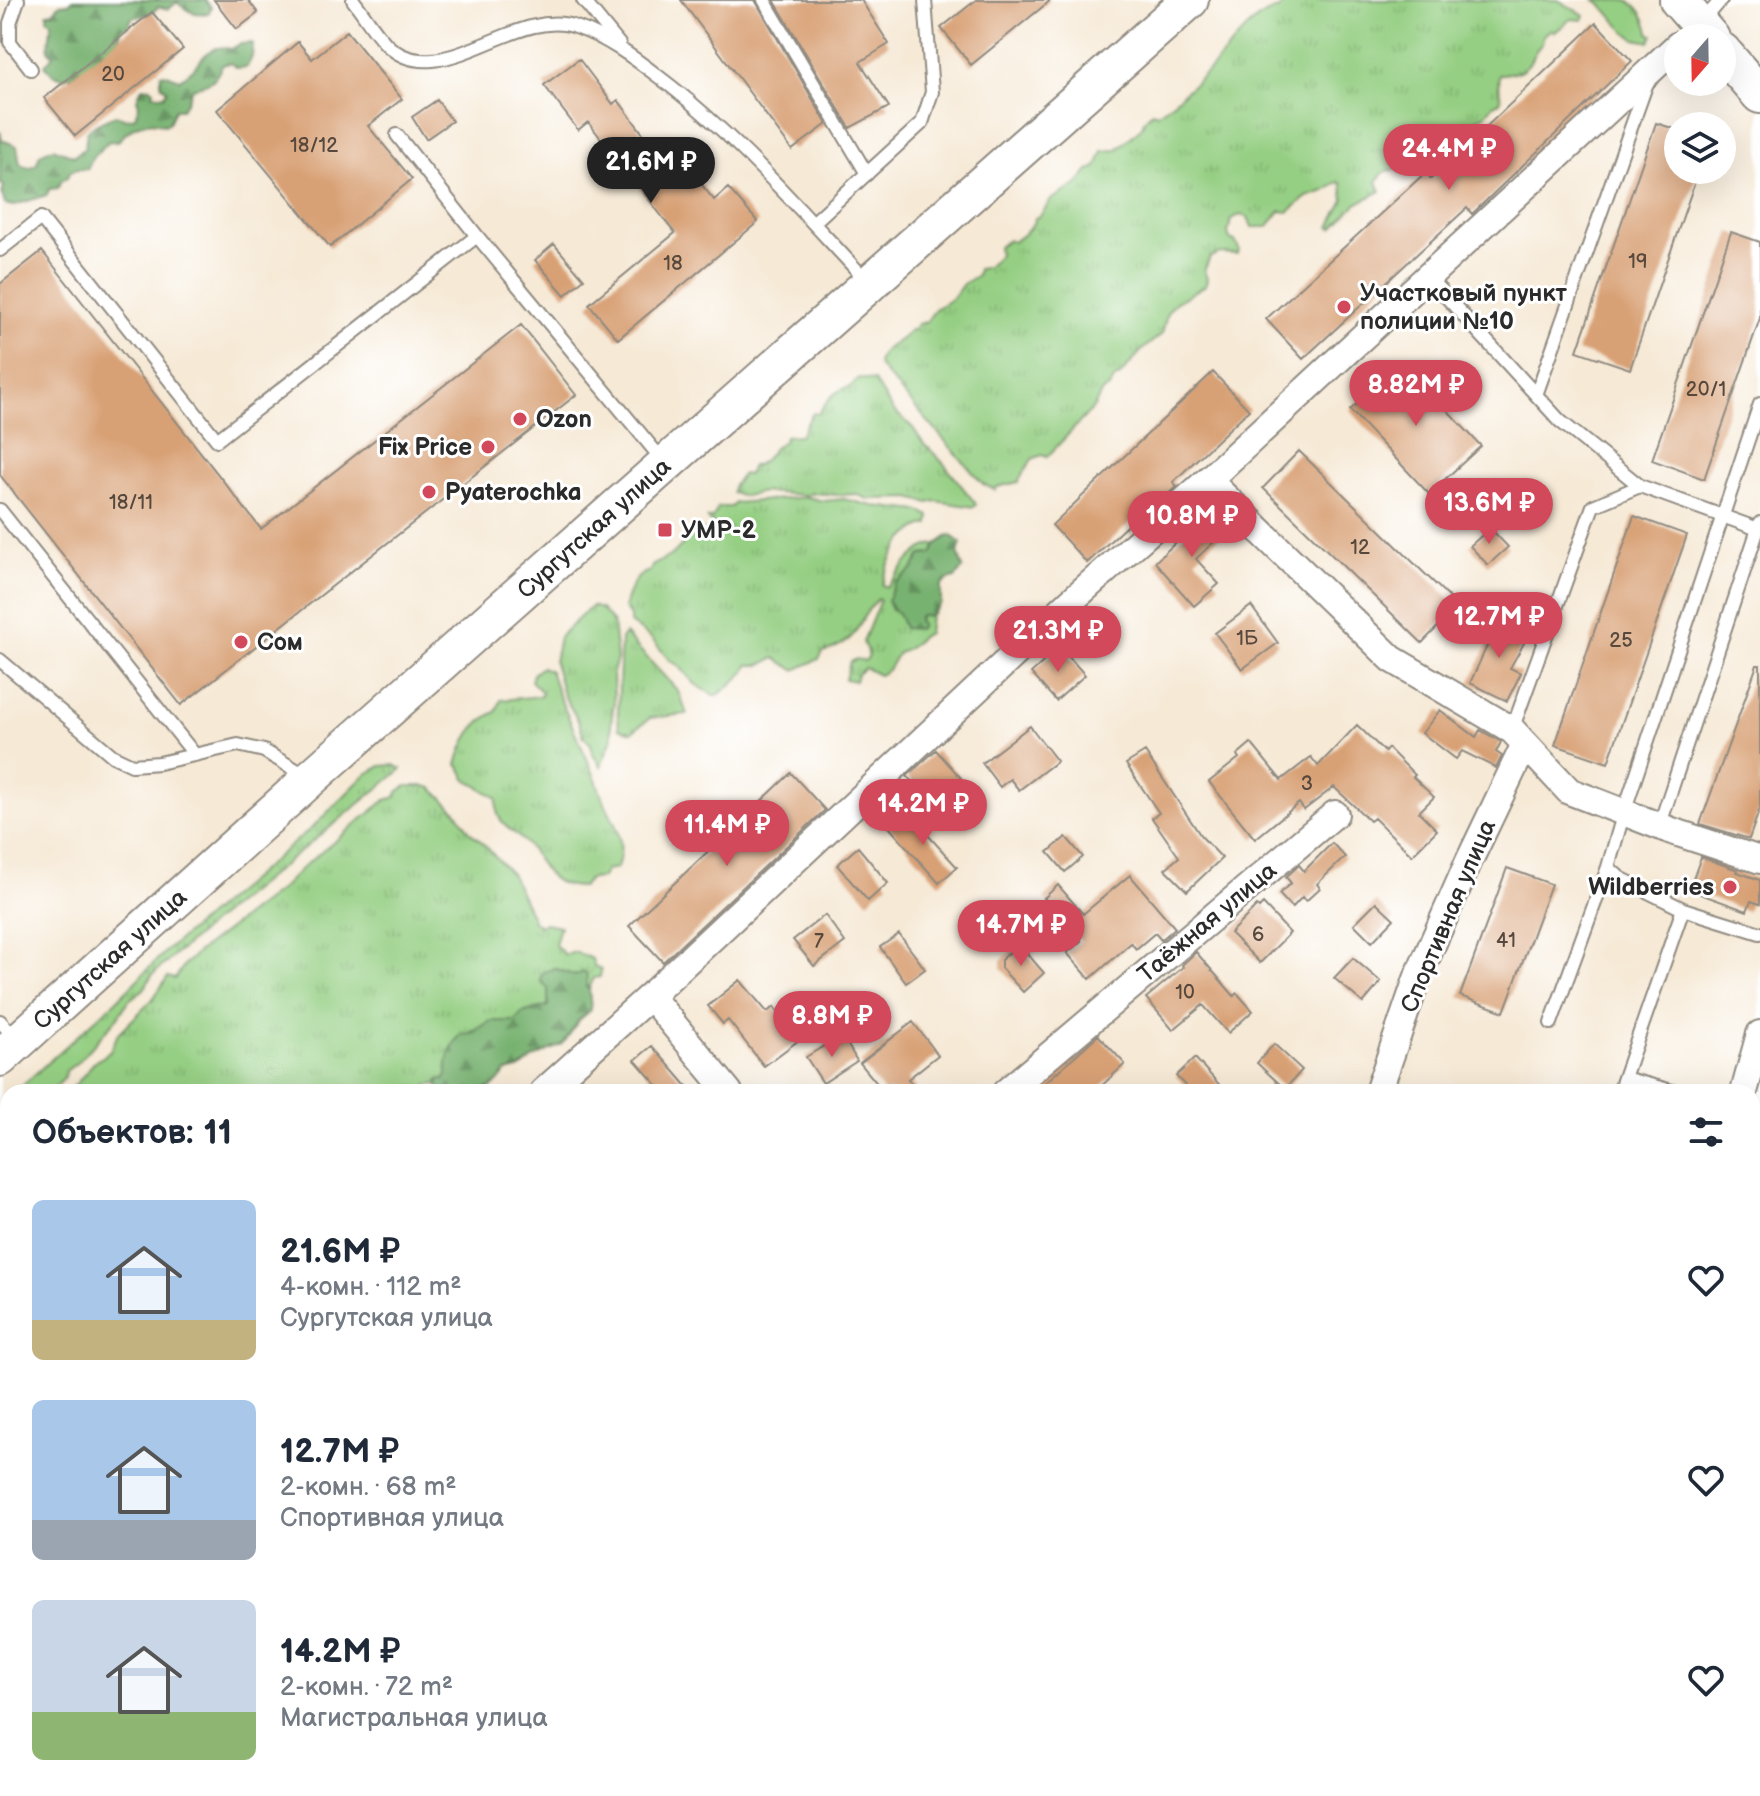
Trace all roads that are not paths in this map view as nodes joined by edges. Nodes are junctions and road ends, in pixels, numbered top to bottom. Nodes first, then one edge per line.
1 (18, 0) edge
2 (353, 0) edge
3 (583, 0) edge
4 (764, 0) edge
5 (1190, 0) edge
6 (927, 1) edge
7 (621, 48) junction
8 (1664, 59) edge
9 (31, 69) dead end
10 (1652, 69) junction
11 (1736, 69) edge
12 (1760, 95) edge
13 (397, 135) dead end
14 (867, 174) junction
15 (813, 223) junction
16 (477, 236) junction
17 (0, 250) edge
18 (1429, 278) junction
19 (870, 284) junction
20 (1536, 395) junction
21 (1760, 404) edge
22 (666, 464) junction
23 (1208, 480) junction
24 (1640, 486) junction
25 (0, 510) edge
26 (1722, 516) junction
27 (1759, 526) edge
28 (0, 660) edge
29 (1518, 737) junction
30 (195, 755) junction
31 (311, 778) junction
32 (1624, 812) junction
33 (1335, 814) dead end
34 (1659, 827) junction
35 (1760, 860) edge
36 (1608, 867) junction
37 (1683, 909) junction
38 (1760, 933) edge
39 (650, 996) junction
40 (1551, 1023) dead end
41 (1760, 1034) edge
42 (6, 1040) edge
43 (1624, 1078) junction
44 (552, 1084) edge
45 (722, 1084) edge
46 (1015, 1084) edge
47 (1381, 1084) edge
48 (1622, 1084) edge
49 (1646, 1084) edge
50 (1746, 1084) edge

1 - 9 lane
2 - 7 lane
3 - 7 lane
4 - 14 lane
5 - 19 main road, Сургутская улица
6 - 14 lane
7 - 15 lane
8 - 10 street
10 - 18 street
10 - 20 lane
11 - 12 main road
13 - 16 lane
14 - 15 lane
15 - 19 lane
16 - 17 lane
16 - 22 lane
18 - 20 lane
18 - 23 street
19 - 22 main road, Сургутская улица
20 - 24 lane
21 - 26 lane
22 - 31 main road, Сургутская улица
23 - 29 street
23 - 39 street
24 - 26 lane
24 - 29 lane
25 - 30 lane
26 - 27 lane
26 - 32 lane
27 - 34 lane
28 - 30 lane
29 - 32 street
29 - 47 street, Спортивная улица
30 - 31 lane
31 - 42 main road, Сургутская улица
32 - 34 street
32 - 36 lane
33 - 46 street, Таёжная улица
34 - 35 street
36 - 37 lane
36 - 40 lane
37 - 38 lane
37 - 43 lane
39 - 44 street
39 - 45 street
41 - 50 street
43 - 48 lane
43 - 49 lane

